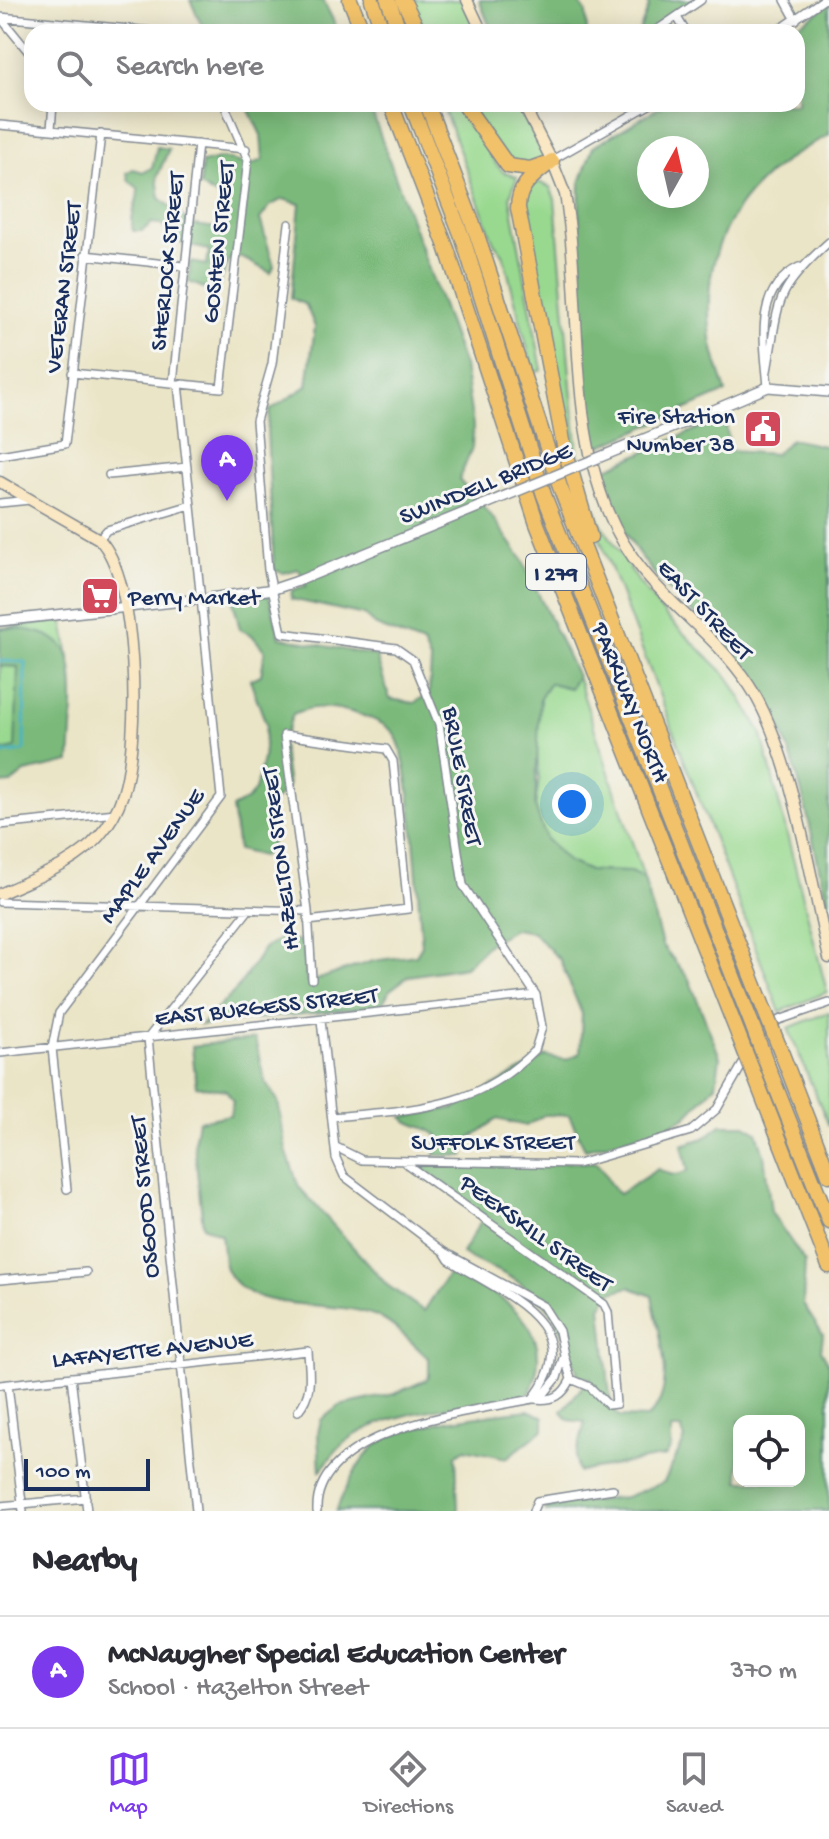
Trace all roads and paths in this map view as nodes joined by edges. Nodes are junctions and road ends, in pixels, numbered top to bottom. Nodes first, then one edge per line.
1 (350, 0) edge
2 (372, 0) edge
3 (388, 0) edge
4 (403, 0) edge
5 (467, 0) edge
6 (701, 0) edge
7 (785, 0) edge
8 (823, 0) edge
9 (0, 17) edge
10 (677, 17) junction
11 (796, 20) junction
12 (76, 24) edge
13 (360, 24) edge
14 (380, 24) edge
15 (397, 24) edge
16 (415, 24) edge
17 (478, 24) edge
18 (666, 24) edge
19 (681, 24) edge
20 (789, 24) edge
21 (24, 46) edge
22 (52, 112) edge
23 (228, 112) edge
24 (394, 112) edge
25 (414, 112) edge
26 (430, 112) edge
27 (470, 112) edge
28 (527, 112) edge
29 (637, 112) edge
30 (0, 125) edge
31 (51, 129) junction
32 (101, 134) junction
33 (198, 144) junction
34 (246, 149) junction
35 (552, 161) junction
36 (289, 224) dead end
37 (829, 242) edge
38 (85, 255) junction
39 (184, 266) junction
40 (72, 373) junction
41 (176, 383) junction
42 (768, 387) junction
43 (829, 392) edge
44 (0, 455) edge
45 (187, 467) junction
46 (109, 475) dead end
47 (0, 482) edge
48 (30, 500) junction
49 (0, 503) edge
50 (191, 505) junction
51 (99, 539) junction
52 (274, 589) junction
53 (210, 598) dead end
54 (192, 600) dead end
55 (125, 607) junction
56 (0, 621) edge
57 (616, 627) junction
58 (116, 813) junction
59 (0, 825) edge
60 (0, 894) edge
61 (0, 902) edge
62 (141, 906) junction
63 (308, 911) junction
64 (247, 912) junction
65 (308, 921) junction
66 (829, 958) edge
67 (312, 979) dead end
68 (536, 995) junction
69 (829, 1003) edge
70 (321, 1020) junction
71 (148, 1038) junction
72 (52, 1048) junction
73 (0, 1053) edge
74 (332, 1117) junction
75 (336, 1147) junction
76 (404, 1161) junction
77 (829, 1175) edge
78 (67, 1189) dead end
79 (829, 1221) edge
80 (444, 1252) junction
81 (829, 1266) edge
82 (86, 1272) dead end
83 (0, 1280) edge
84 (564, 1355) junction
85 (180, 1366) junction
86 (71, 1377) junction
87 (571, 1379) junction
88 (4, 1385) edge
89 (533, 1399) junction
90 (298, 1411) dead end
91 (613, 1489) dead end
92 (86, 1498) junction
93 (0, 1506) edge
94 (22, 1507) edge
95 (87, 1511) edge
96 (196, 1511) edge
97 (317, 1511) edge
98 (533, 1511) edge

1 - 13 highway
2 - 14 highway
3 - 15 highway
4 - 16 highway
5 - 17 main road
6 - 10 street
7 - 11 street
8 - 11 street
9 - 12 street
9 - 21 street
10 - 18 street
10 - 19 street
11 - 20 street
22 - 31 street
23 - 34 street, GOSHEN STREET
24 - 81 highway, PARKWAY NORTH / I 279, bridge
25 - 79 highway, bridge
26 - 57 highway, PARKWAY NORTH / I 279
27 - 35 highway
28 - 35 main road, EAST STREET
29 - 35 street
30 - 31 street
31 - 32 street
32 - 33 street
32 - 38 street, VETERAN STREET
33 - 34 street
33 - 39 street, SHERLOCK STREET
34 - 41 street, GOSHEN STREET
35 - 57 highway
35 - 66 main road, EAST STREET
36 - 52 street
37 - 42 street
38 - 39 street
38 - 40 street, VETERAN STREET
39 - 41 street, SHERLOCK STREET
40 - 41 street
40 - 44 street, VETERAN STREET
41 - 45 street, MAPLE AVENUE
42 - 43 street
42 - 52 street, SWINDELL BRIDGE, bridge
45 - 46 street
45 - 50 street, MAPLE AVENUE
47 - 48 main road
48 - 49 street
48 - 51 main road
50 - 51 street
50 - 62 street, MAPLE AVENUE, bridge
51 - 55 main road
52 - 53 street, SWINDELL BRIDGE
52 - 68 street, BRULE STREET
54 - 55 street
55 - 56 street
55 - 58 main road
57 - 77 highway, PARKWAY NORTH / I 279, bridge
58 - 59 street
58 - 60 main road
61 - 62 street
62 - 64 street
62 - 72 street, MAPLE AVENUE
63 - 64 street
63 - 65 street, HAZELTON STREET
63 - 65 street, HAZELTON STREET
64 - 71 street
65 - 67 street, HAZELTON STREET
68 - 70 street, EAST BURGESS STREET
68 - 74 street
69 - 76 street, SUFFOLK STREET
70 - 71 street, EAST BURGESS STREET
70 - 74 street
71 - 72 street, EAST BURGESS STREET
71 - 85 street, OSGOOD STREET
72 - 73 street, EAST BURGESS STREET
72 - 78 street, MAPLE AVENUE
74 - 75 street
75 - 76 street, SUFFOLK STREET
75 - 80 street
76 - 87 street, PEEKSKILL STREET
80 - 84 street
80 - 89 street
82 - 83 street
84 - 87 street
84 - 89 street
85 - 86 street, LAFAYETTE AVENUE
85 - 90 street, LAFAYETTE AVENUE
85 - 96 street, OSGOOD STREET
86 - 88 street, LAFAYETTE AVENUE
86 - 92 street
87 - 89 street
88 - 94 street
89 - 97 street
91 - 98 street
92 - 94 street
92 - 95 street
93 - 94 street

